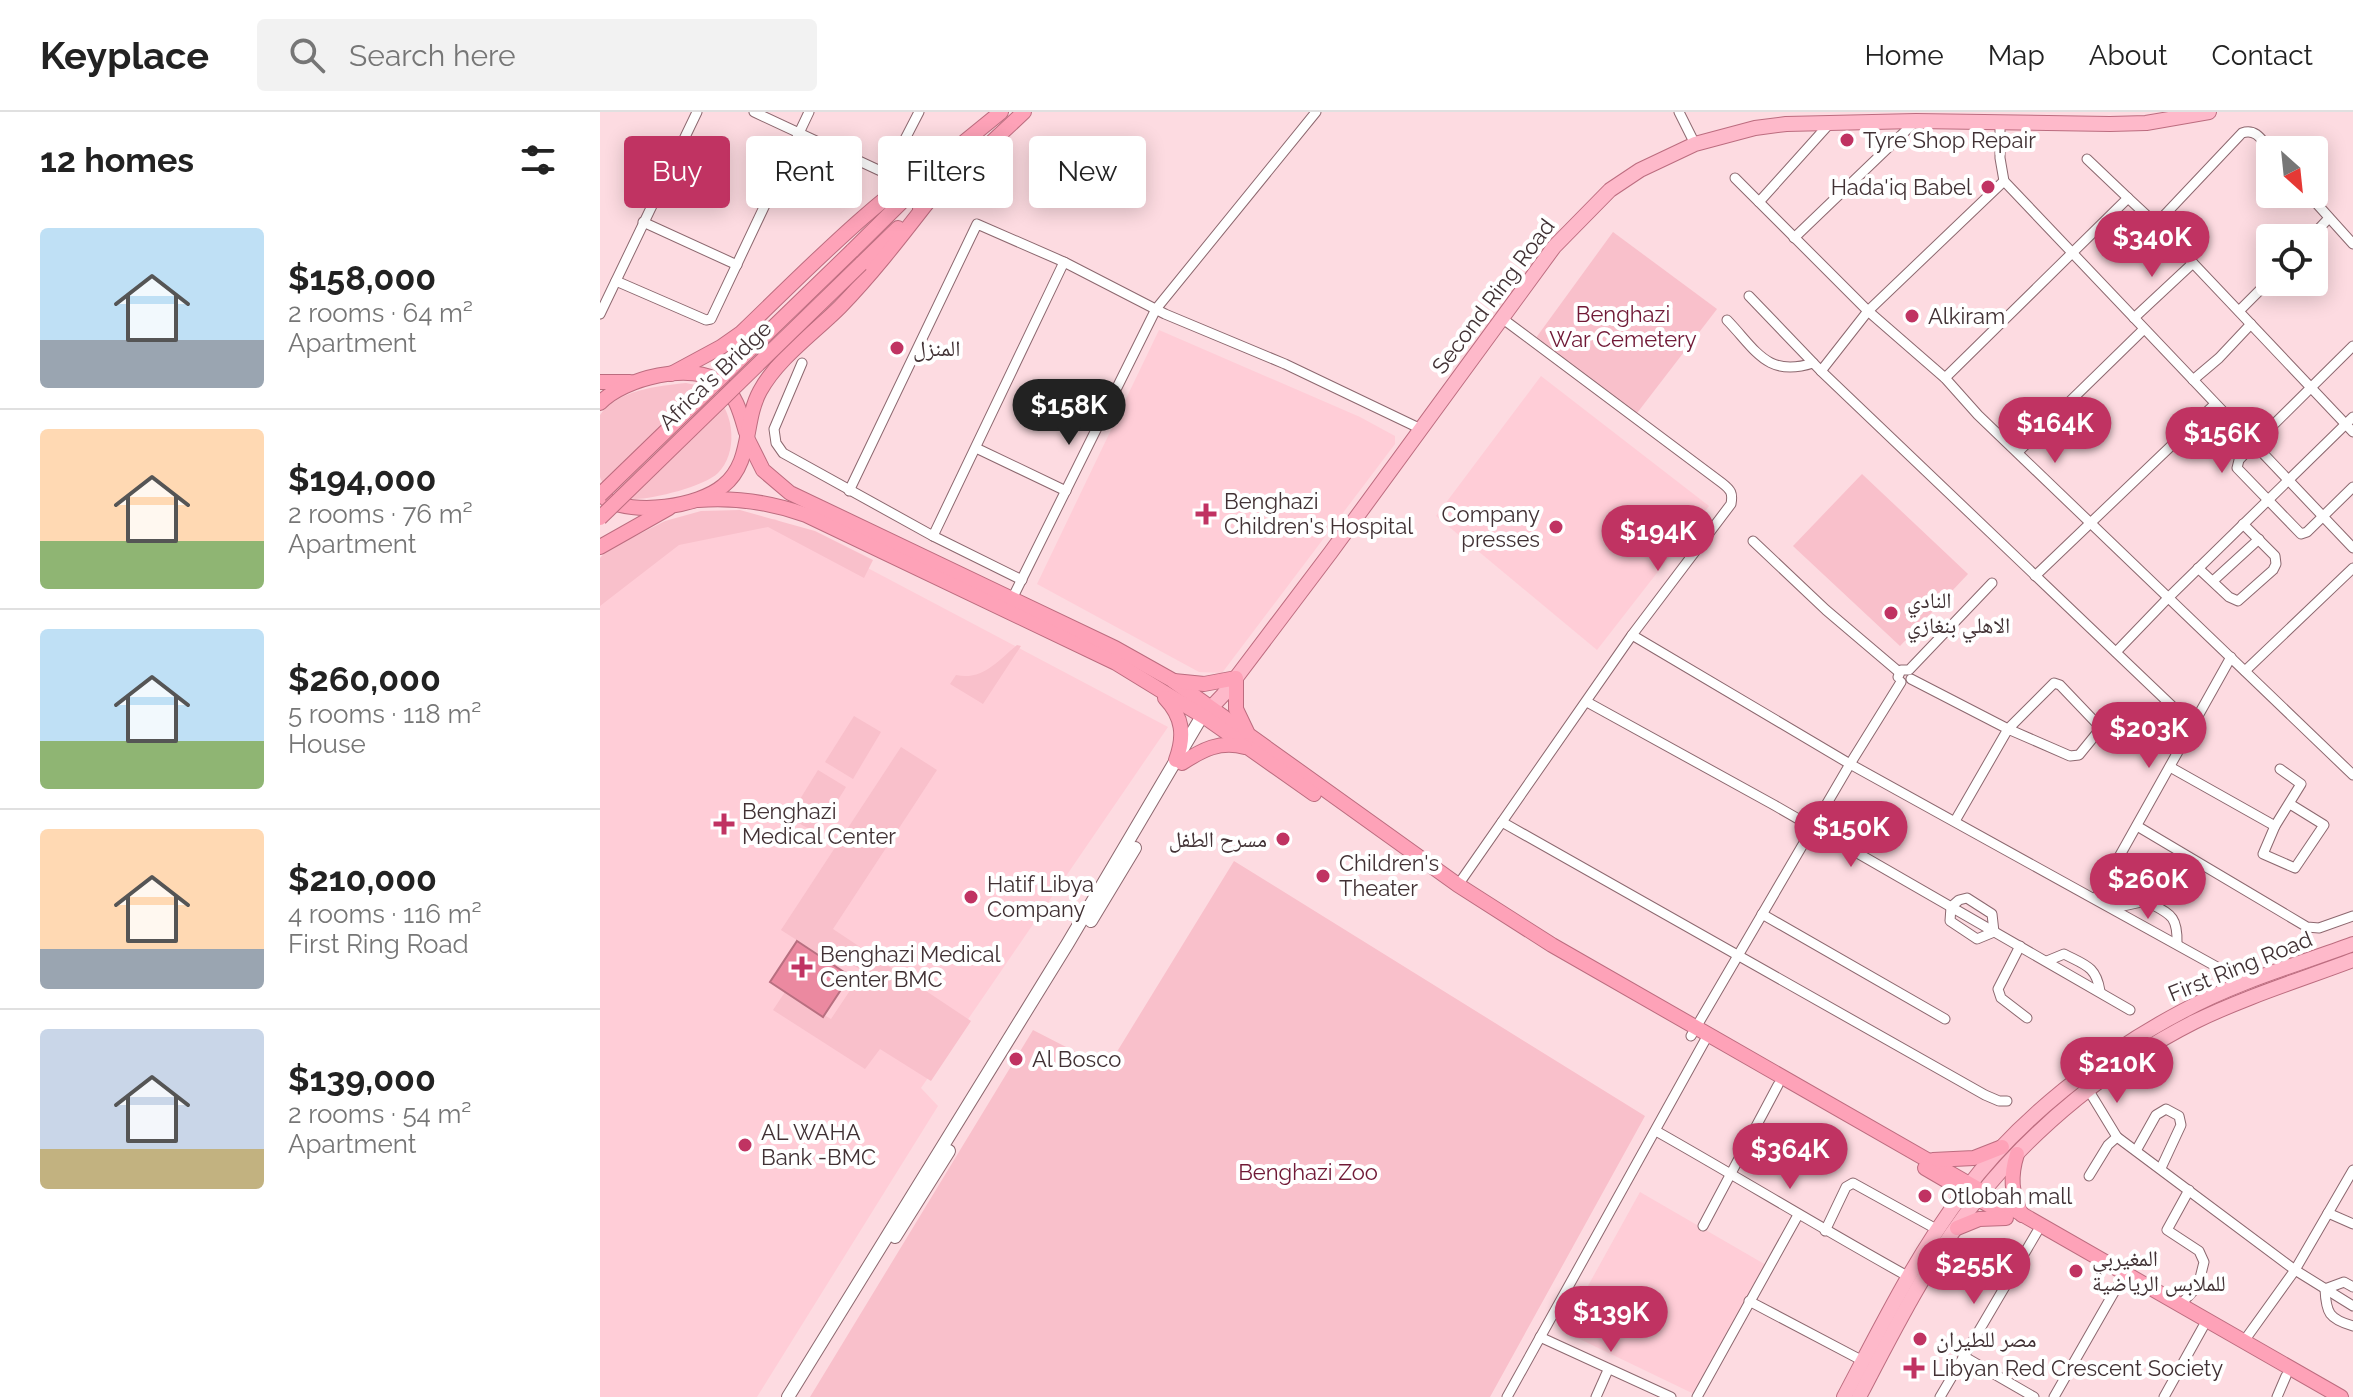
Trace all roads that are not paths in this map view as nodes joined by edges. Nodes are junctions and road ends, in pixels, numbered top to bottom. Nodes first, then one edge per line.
1 (697, 112) edge
2 (754, 112) edge
3 (809, 112) edge
4 (919, 112) edge
5 (1001, 112) edge
6 (1024, 112) edge
7 (1316, 112) edge
8 (1679, 112) edge
9 (2209, 112) edge
10 (1916, 121) junction
11 (1831, 122) junction
12 (2000, 123) junction
13 (799, 133) junction
14 (971, 136) edge
15 (998, 136) edge
16 (2258, 136) edge
17 (1695, 144) junction
18 (2087, 159) dead end
19 (1735, 178) dead end
20 (2004, 181) junction
21 (2128, 198) junction
22 (1759, 202) junction
23 (878, 205) edge
24 (895, 208) edge
25 (922, 208) edge
26 (923, 208) edge
27 (2320, 208) edge
28 (2329, 218) junction
29 (643, 222) junction
30 (2156, 224) junction
31 (2323, 224) edge
32 (1794, 238) junction
33 (2353, 244) edge
34 (2072, 253) junction
35 (1064, 262) junction
36 (2193, 263) junction
37 (737, 265) junction
38 (616, 281) junction
39 (2256, 294) edge
40 (1749, 296) dead end
41 (1156, 309) junction
42 (1868, 311) junction
43 (2239, 311) junction
44 (600, 314) edge
45 (2134, 318) junction
46 (1503, 319) junction
47 (1727, 320) dead end
48 (2251, 324) junction
49 (2144, 329) junction
50 (2353, 346) edge
51 (802, 363) dead end
52 (1813, 363) junction
53 (1821, 371) junction
54 (671, 374) junction
55 (1945, 378) junction
56 (2193, 380) junction
57 (600, 382) edge
58 (634, 382) junction
59 (2310, 387) junction
60 (600, 403) edge
61 (2215, 404) junction
62 (2351, 424) edge
63 (1421, 429) junction
64 (747, 436) junction
65 (2254, 444) junction
66 (976, 448) junction
67 (2018, 452) junction
68 (2289, 479) junction
69 (2353, 487) edge
70 (849, 491) junction
71 (1066, 491) junction
72 (600, 494) edge
73 (698, 500) junction
74 (2268, 500) junction
75 (678, 504) junction
76 (2324, 516) junction
77 (600, 518) edge
78 (2090, 523) junction
79 (2243, 524) junction
80 (933, 536) junction
81 (2259, 539) junction
82 (1753, 541) dead end
83 (600, 547) edge
84 (2353, 548) edge
85 (2198, 568) junction
86 (2353, 568) edge
87 (2035, 576) junction
88 (1022, 580) junction
89 (2213, 581) junction
90 (1992, 583) dead end
91 (2168, 598) junction
92 (1012, 599) junction
93 (1632, 635) junction
94 (2116, 652) junction
95 (2231, 657) junction
96 (2245, 671) junction
97 (1905, 676) junction
98 (1236, 678) junction
99 (1172, 680) junction
100 (1150, 684) junction
101 (1587, 702) junction
102 (1209, 714) junction
103 (2193, 726) junction
104 (2008, 729) junction
105 (1249, 742) junction
106 (1179, 761) junction
107 (1850, 764) junction
108 (2170, 767) junction
109 (2280, 769) dead end
110 (2353, 775) edge
111 (2290, 804) junction
112 (1955, 821) junction
113 (1502, 822) junction
114 (2137, 826) junction
115 (2275, 826) junction
116 (1812, 828) junction
117 (1458, 885) junction
118 (2096, 898) junction
119 (1951, 907) junction
120 (2114, 908) junction
121 (1762, 914) junction
122 (2353, 916) edge
123 (1994, 932) junction
124 (2177, 944) junction
125 (2353, 944) edge
126 (2020, 946) junction
127 (1739, 954) junction
128 (2353, 960) edge
129 (2047, 961) junction
130 (2217, 967) dead end
131 (2100, 991) junction
132 (2130, 1010) dead end
133 (2027, 1018) dead end
134 (1945, 1019) dead end
135 (1700, 1036) junction
136 (1778, 1085) junction
137 (2089, 1091) junction
138 (2007, 1101) dead end
139 (1656, 1131) junction
140 (2117, 1137) junction
141 (2002, 1147) junction
142 (2137, 1149) junction
143 (2017, 1154) junction
144 (1927, 1160) junction
145 (2161, 1168) junction
146 (2353, 1170) edge
147 (1731, 1173) junction
148 (2089, 1176) dead end
149 (2189, 1190) junction
150 (1973, 1192) junction
151 (2328, 1213) junction
152 (1798, 1215) junction
153 (2018, 1217) junction
154 (2353, 1224) edge
155 (1703, 1226) dead end
156 (1957, 1228) junction
157 (1938, 1230) junction
158 (1825, 1231) junction
159 (2037, 1232) junction
160 (2295, 1270) junction
161 (1909, 1277) junction
162 (2121, 1280) junction
163 (2353, 1287) edge
164 (2325, 1289) junction
165 (1749, 1301) junction
166 (2180, 1305) junction
167 (2353, 1306) edge
168 (2353, 1326) edge
169 (2203, 1327) junction
170 (1540, 1337) junction
171 (2244, 1341) junction
172 (1963, 1356) junction
173 (1863, 1361) junction
174 (1608, 1370) junction
175 (2286, 1376) junction
176 (2317, 1390) edge
177 (788, 1397) edge
178 (797, 1397) edge
179 (1507, 1397) edge
180 (1596, 1397) edge
181 (1671, 1397) edge
182 (1697, 1397) edge
183 (1844, 1397) edge
184 (1859, 1397) edge
185 (1940, 1397) edge
186 (2034, 1397) edge
187 (2054, 1397) edge
188 (2164, 1397) edge
189 (2277, 1397) edge
190 (2341, 1397) edge

1 - 29 street
2 - 13 street
3 - 13 street
4 - 13 street
5 - 14 highway
6 - 15 highway
7 - 41 street
8 - 17 street
9 - 12 main road, Second Ring Road
10 - 11 main road, Second Ring Road
10 - 12 main road, Second Ring Road
10 - 32 street
11 - 17 main road, Second Ring Road
11 - 22 street
12 - 20 street
13 - 37 street
16 - 30 street
17 - 46 main road, Second Ring Road
18 - 21 street
19 - 22 street
20 - 34 street
20 - 42 street
21 - 30 street
21 - 34 street
22 - 32 street
23 - 54 highway
24 - 72 highway, Africa's Bridge, bridge
25 - 77 highway, Africa's Bridge, bridge
26 - 64 highway
27 - 28 street
28 - 31 street
28 - 33 street
29 - 37 street
29 - 38 street
30 - 36 street
32 - 42 street
34 - 45 street
34 - 55 street
35 - 41 street
35 - 66 street
35 - 70 street
36 - 43 street
36 - 45 street
37 - 38 street
38 - 44 street
39 - 43 street
40 - 52 street
41 - 63 street
41 - 71 street
42 - 53 street
42 - 55 street
43 - 48 street
45 - 49 street
46 - 63 main road, Second Ring Road
46 - 93 street
47 - 52 street
48 - 56 street
48 - 59 street
49 - 56 street
49 - 67 street
50 - 59 street
51 - 70 street
52 - 53 street
53 - 87 street
54 - 58 highway
54 - 64 highway
55 - 67 street
56 - 61 street
57 - 58 highway
58 - 60 highway
59 - 62 street
59 - 65 street
61 - 65 street
61 - 78 street
62 - 68 street
63 - 98 main road, Second Ring Road
64 - 73 highway
64 - 92 highway
65 - 68 street
65 - 74 street
66 - 71 street
66 - 80 street
67 - 78 street
68 - 74 street
68 - 76 street
69 - 76 street
70 - 80 street
71 - 88 street
72 - 75 highway
73 - 75 highway
73 - 100 highway
74 - 76 street
74 - 79 street
75 - 83 highway
76 - 84 street
78 - 87 street
78 - 91 street
79 - 81 street
79 - 85 street
80 - 88 street
81 - 89 street
81 - 89 street
82 - 97 street
85 - 89 street
85 - 91 street
86 - 96 street
87 - 94 street
88 - 92 street
90 - 97 street
91 - 94 street
91 - 95 street
92 - 99 highway
93 - 101 street
93 - 107 street
94 - 103 street
95 - 96 street
95 - 103 street
96 - 110 street
97 - 104 street
97 - 107 street
98 - 99 highway
98 - 102 main road, Second Ring Road
98 - 105 highway
99 - 102 highway
100 - 102 highway
100 - 106 highway
101 - 113 street
101 - 116 street
102 - 105 highway
102 - 106 main road
103 - 108 street
104 - 104 street
104 - 112 street
105 - 106 highway
105 - 117 highway
105 - 135 highway
106 - 177 main road
106 - 178 main road
107 - 112 street
107 - 116 street
108 - 114 street
108 - 115 street
109 - 111 street
111 - 115 street
111 - 115 street
112 - 118 street
113 - 117 street
113 - 127 street
114 - 118 street
114 - 122 street
116 - 119 street
116 - 121 street
117 - 135 highway
118 - 120 street
119 - 123 street
119 - 123 street
119 - 123 street
120 - 124 street
120 - 124 street
121 - 127 street
121 - 134 street
123 - 126 street
124 - 130 street
125 - 141 main road, First Ring Road
126 - 129 street
126 - 133 street
127 - 135 street
127 - 138 street
128 - 137 main road, First Ring Road
129 - 131 street
129 - 131 street
131 - 132 street
135 - 136 highway
135 - 139 street
135 - 144 highway
136 - 147 street
136 - 150 highway
137 - 140 street
137 - 143 main road, First Ring Road
139 - 147 street
139 - 170 street
140 - 142 street
140 - 148 street
141 - 144 highway
141 - 150 main road, First Ring Road
142 - 145 street
142 - 145 street
143 - 150 main road, First Ring Road
143 - 153 highway
144 - 150 highway
145 - 149 street
146 - 151 street
147 - 152 street
147 - 155 street
149 - 160 street
149 - 166 street
150 - 153 highway
150 - 156 main road, First Ring Road
150 - 157 main road, First Ring Road
151 - 154 street
151 - 160 street
152 - 158 street
152 - 165 street
153 - 156 highway
153 - 159 highway
153 - 166 highway
156 - 184 main road, First Ring Road
157 - 158 street
157 - 161 main road, First Ring Road
158 - 161 street
159 - 162 highway
159 - 172 street
160 - 164 street
160 - 171 street
161 - 173 main road, First Ring Road
162 - 169 highway
162 - 187 street
163 - 164 street
164 - 167 street
164 - 168 street
165 - 173 street
165 - 182 street
166 - 171 highway
169 - 175 highway
169 - 188 street
170 - 174 street
170 - 179 street
171 - 176 highway
172 - 185 street
172 - 186 street
173 - 183 main road, First Ring Road
174 - 180 street
174 - 181 street
175 - 176 highway
175 - 189 street
176 - 190 highway

